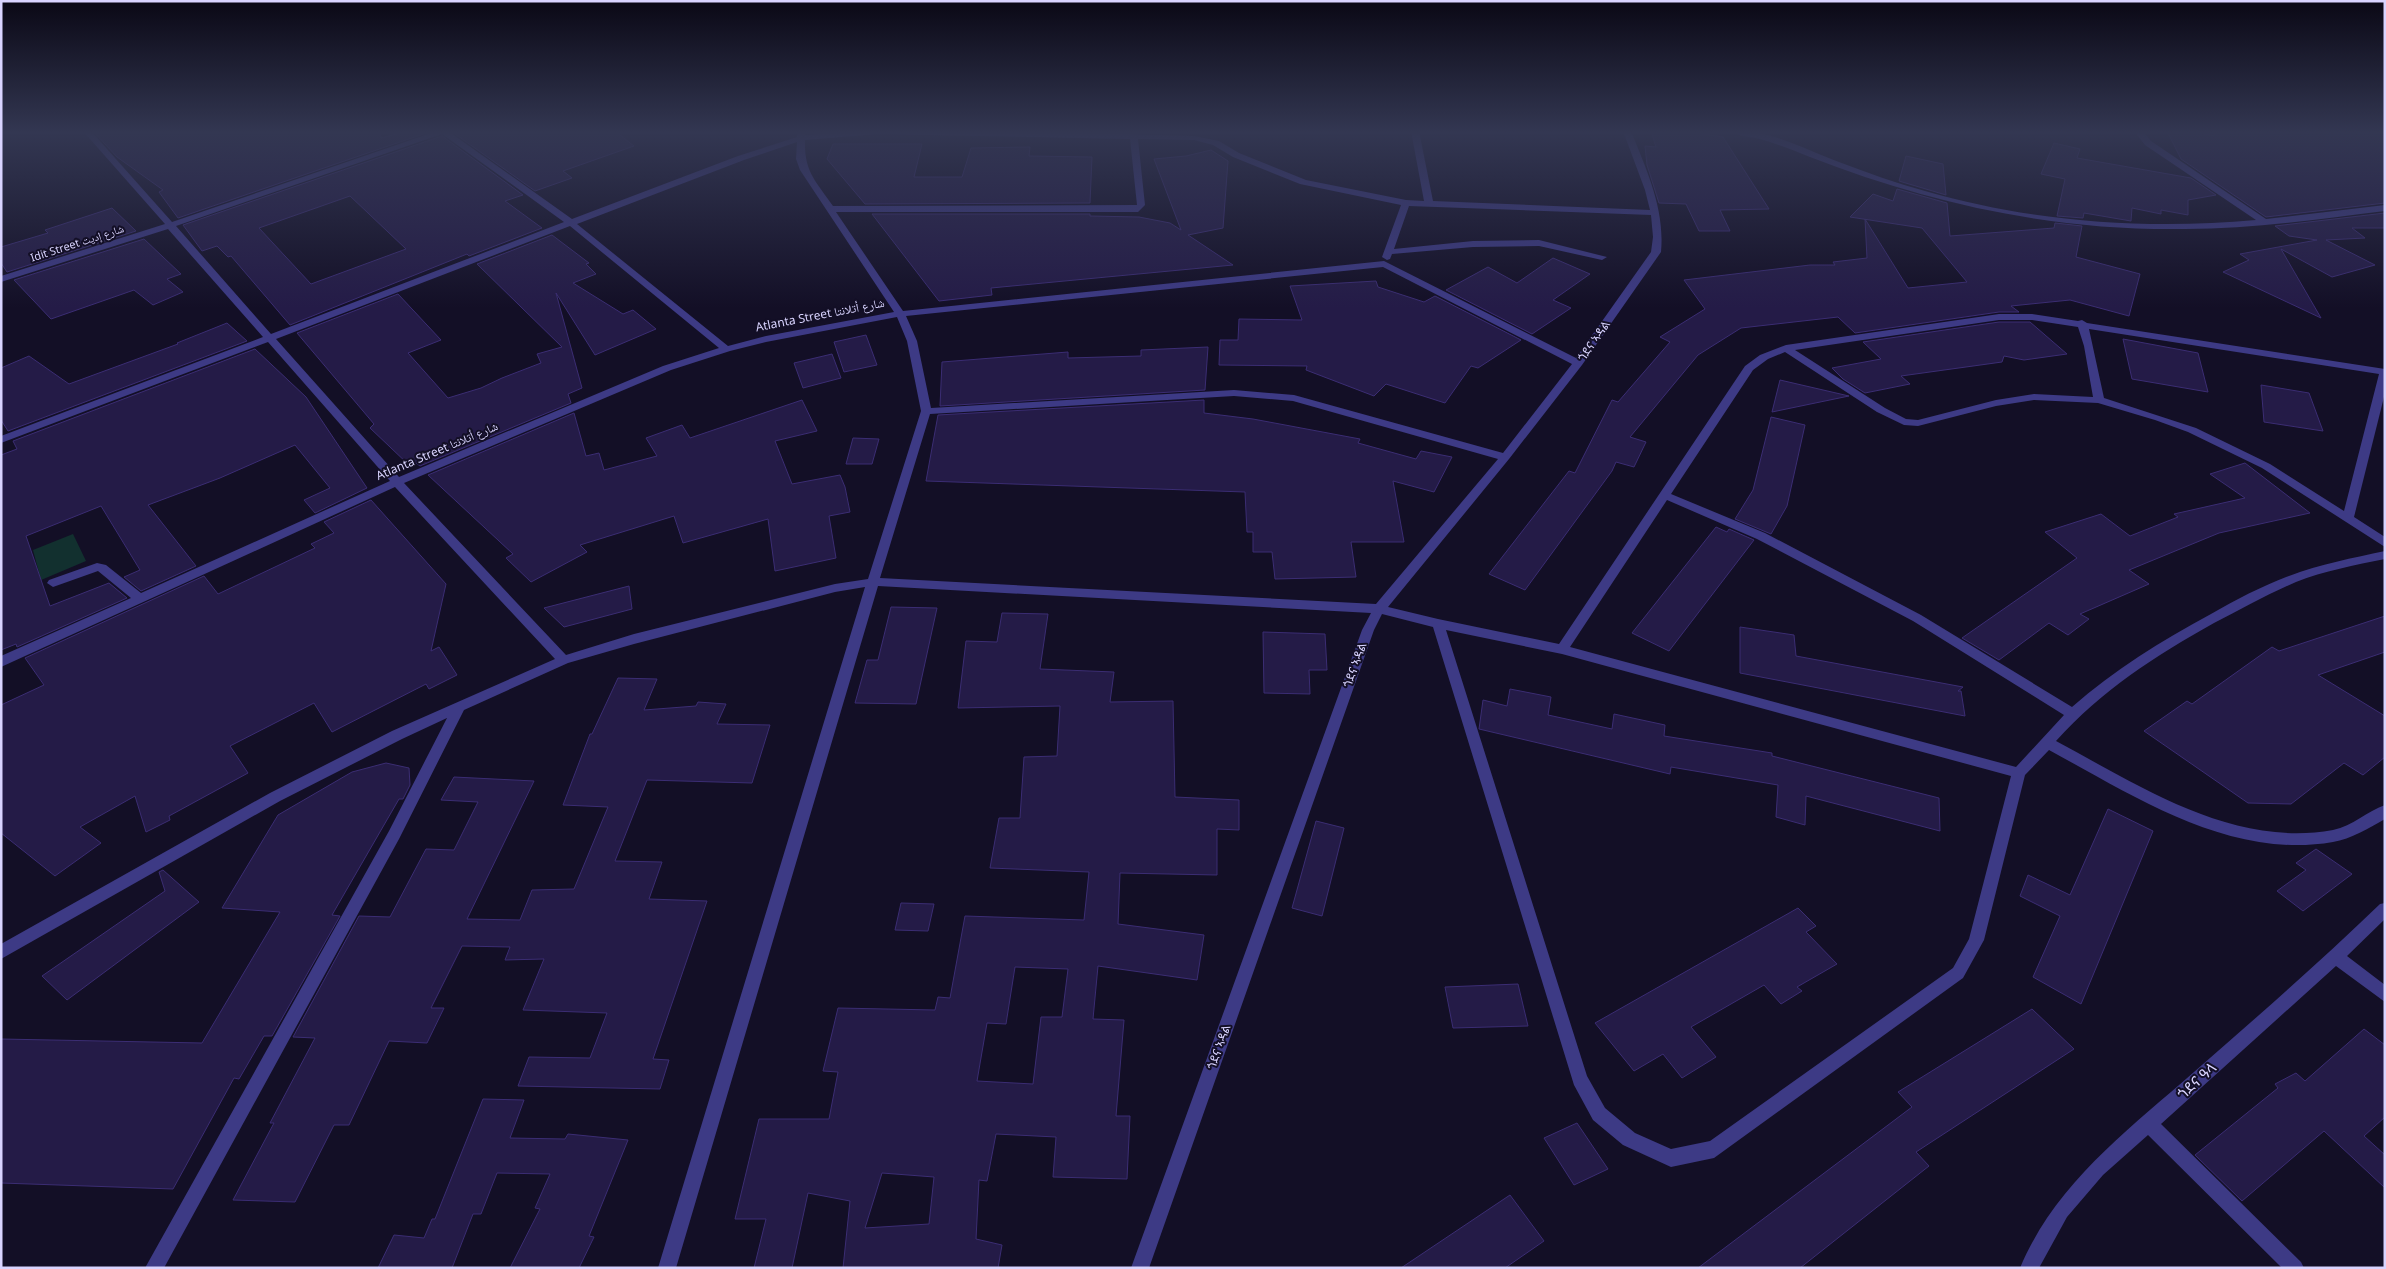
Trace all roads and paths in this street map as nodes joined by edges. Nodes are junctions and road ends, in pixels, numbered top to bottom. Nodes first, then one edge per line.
1 (140, 190) edge
2 (272, 190) edge
3 (525, 190) edge
4 (656, 190) edge
5 (817, 190) edge
6 (1140, 190) edge
7 (1338, 190) edge
8 (1426, 190) edge
9 (1648, 190) edge
10 (1917, 190) edge
11 (2217, 190) edge
12 (1406, 203) junction
13 (1429, 204) junction
14 (2385, 208) edge
15 (829, 209) junction
16 (1656, 213) junction
17 (2263, 221) junction
18 (571, 223) junction
19 (171, 225) junction
20 (1390, 252) junction
21 (1602, 257) dead end
22 (1384, 264) junction
23 (1, 279) edge
24 (900, 314) junction
25 (2082, 323) junction
26 (271, 338) junction
27 (1786, 348) junction
28 (726, 349) junction
29 (1578, 363) junction
30 (2099, 400) junction
31 (926, 411) junction
32 (1, 440) edge
33 (1505, 457) junction
34 (397, 482) junction
35 (1664, 495) junction
36 (2348, 518) junction
37 (2385, 543) edge
38 (2385, 555) edge
39 (872, 582) junction
40 (53, 583) dead end
41 (140, 600) junction
42 (1379, 609) junction
43 (1438, 624) junction
44 (1562, 649) junction
45 (564, 660) junction
46 (1, 662) edge
47 (460, 706) junction
48 (2073, 714) junction
49 (2046, 742) junction
50 (2019, 773) junction
51 (2385, 811) edge
52 (2385, 909) edge
53 (1, 952) edge
54 (2336, 956) junction
55 (2385, 995) edge
56 (2149, 1124) junction
57 (154, 1268) edge
58 (667, 1268) edge
59 (1140, 1268) edge
60 (2028, 1268) edge
61 (2295, 1268) edge

1 - 19 street
2 - 19 street, Idit Street شارع إديت
3 - 18 street
4 - 18 street
5 - 15 street
6 - 15 street
7 - 12 street
8 - 13 street
9 - 16 street, ጎደና ኣዳል
10 - 17 street
11 - 17 street
12 - 13 street
12 - 20 street
13 - 16 street
14 - 17 street
15 - 24 street
16 - 29 street, ጎደና ኣዳል
18 - 26 street
18 - 28 street
19 - 23 street, Idit Street شارع إديت
19 - 26 street
20 - 21 street
20 - 22 street
22 - 24 street, Atlanta Street شارع أتلانتا
22 - 29 street
24 - 28 street, Atlanta Street شارع أتلانتا
24 - 31 street
25 - 27 street
25 - 30 street
25 - 36 street
26 - 32 street
26 - 34 street
27 - 30 street
27 - 35 street
28 - 34 street, Atlanta Street شارع أتلانتا
29 - 33 street, ጎደና ኣዳል
30 - 36 street
31 - 33 street
31 - 39 street
33 - 42 street, ጎደና ኣዳል
34 - 41 street, Atlanta Street شارع أتلانتا
34 - 45 street
35 - 44 street
35 - 48 street
36 - 37 street
38 - 48 street
39 - 42 street
39 - 45 street
39 - 58 street
40 - 41 street
41 - 46 street, Atlanta Street شارع أتلانتا
42 - 43 street
42 - 59 street, ጎደና ኣዳል
43 - 44 street
43 - 50 street
44 - 50 street
45 - 47 street
47 - 53 street
47 - 57 street
48 - 49 street
49 - 50 street
49 - 51 street
52 - 54 street, ጎደና ዓላ
54 - 55 street
54 - 56 street, ጎደና ዓላ
56 - 60 street, ጎደና ዓላ
56 - 61 street

